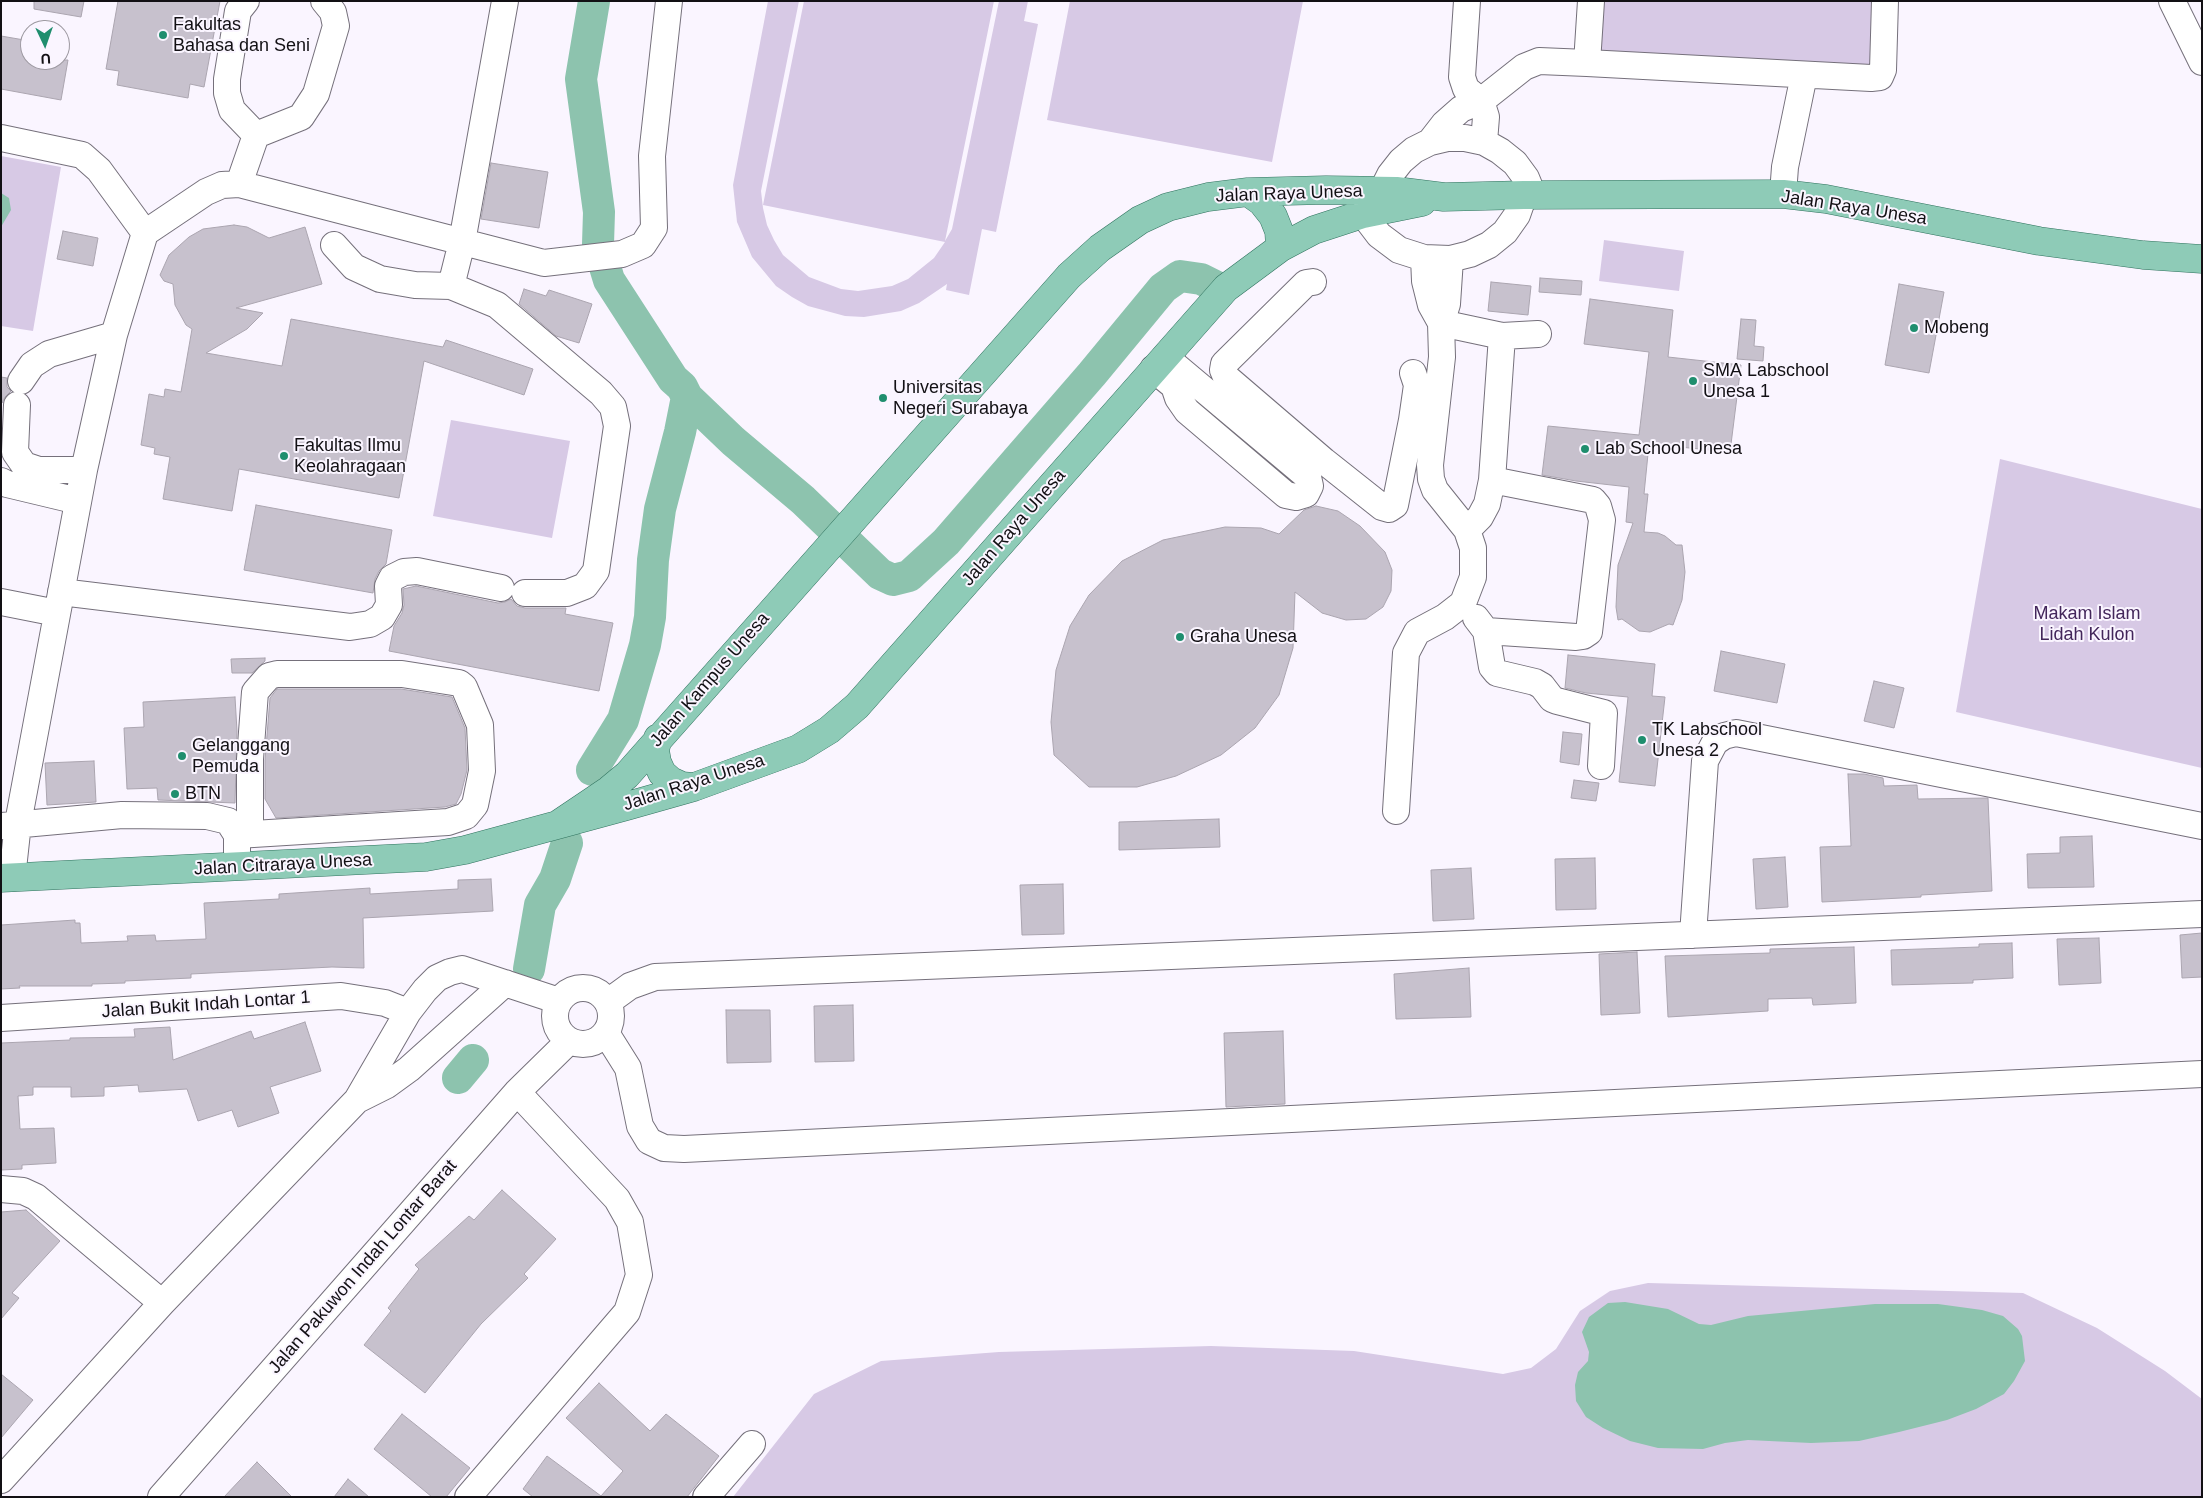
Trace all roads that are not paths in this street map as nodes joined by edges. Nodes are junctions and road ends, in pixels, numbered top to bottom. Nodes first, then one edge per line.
1 (246, 1) edge
2 (324, 1) edge
3 (505, 1) edge
4 (669, 1) edge
5 (1467, 1) edge
6 (1591, 1) edge
7 (1885, 1) edge
8 (2172, 1) edge
9 (2200, 53) edge
10 (1587, 63) junction
11 (1804, 75) junction
12 (1481, 101) junction
13 (256, 135) junction
14 (1, 138) edge
15 (1430, 142) junction
16 (1484, 142) junction
17 (239, 184) junction
18 (1382, 191) junction
19 (1248, 192) junction
20 (1783, 194) junction
21 (1528, 195) junction
22 (1444, 197) junction
23 (1363, 214) junction
24 (145, 233) junction
25 (462, 242) junction
26 (334, 245) dead end
27 (1280, 248) junction
28 (1424, 258) junction
29 (1450, 259) junction
30 (2202, 259) edge
31 (1313, 282) dead end
32 (450, 286) junction
33 (1441, 323) junction
34 (1538, 334) dead end
35 (114, 335) junction
36 (1502, 336) junction
37 (1159, 363) junction
38 (1413, 372) dead end
39 (1316, 469) junction
40 (84, 470) junction
41 (1492, 480) junction
42 (1, 481) edge
43 (78, 501) junction
44 (1467, 530) junction
45 (840, 533) joint
46 (1, 602) edge
47 (59, 602) junction
48 (1463, 602) junction
49 (1486, 631) junction
50 (658, 738) junction
51 (1601, 766) dead end
52 (694, 786) junction
53 (1396, 811) dead end
54 (560, 823) junction
55 (10, 825) edge
56 (2202, 826) edge
57 (243, 834) junction
58 (238, 867) junction
59 (7, 878) edge
60 (2202, 914) edge
61 (1694, 935) junction
62 (505, 983) junction
63 (559, 1001) junction
64 (608, 1002) junction
65 (408, 1012) junction
66 (1, 1018) edge
67 (606, 1033) junction
68 (569, 1041) junction
69 (2202, 1074) edge
70 (516, 1092) junction
71 (357, 1100) junction
72 (1, 1189) edge
73 (162, 1303) junction
74 (752, 1444) dead end
75 (1, 1480) edge
76 (161, 1497) edge
77 (468, 1497) edge
78 (706, 1497) edge

1 - 13 street
2 - 13 street
3 - 25 street
4 - 25 street
5 - 12 street
6 - 10 street
7 - 11 street
8 - 9 street
10 - 11 street
10 - 12 street
11 - 20 street
12 - 15 street
12 - 16 street
13 - 17 street
14 - 24 street
15 - 16 street
15 - 18 street
16 - 21 street
17 - 24 street
17 - 25 street
18 - 19 main road, Jalan Raya Unesa
18 - 22 main road, Jalan Raya Unesa
19 - 27 main road
19 - 45 main road, Jalan Raya Unesa
20 - 21 main road, Jalan Raya Unesa
20 - 30 main road, Jalan Raya Unesa
21 - 22 main road, Jalan Raya Unesa
21 - 29 street
22 - 23 main road, Jalan Raya Unesa
23 - 27 main road, Jalan Raya Unesa
23 - 28 street
24 - 35 street
25 - 32 street
26 - 32 street
27 - 37 main road, Jalan Raya Unesa
28 - 29 street
28 - 33 street
29 - 33 street
31 - 39 street
32 - 47 street
33 - 36 street
33 - 44 street
34 - 36 street
35 - 40 street
35 - 40 street
36 - 41 street
37 - 39 street
37 - 52 main road, Jalan Raya Unesa
38 - 39 street
40 - 43 street
41 - 44 street
41 - 49 street
42 - 43 street
43 - 47 street
44 - 48 street
45 - 50 main road, Jalan Kampus Unesa
46 - 47 street
47 - 55 street
48 - 49 street
48 - 53 street
49 - 51 street
50 - 52 main road
50 - 54 main road, Jalan Kampus Unesa
52 - 54 main road, Jalan Raya Unesa
54 - 58 main road, Jalan Citraraya Unesa
55 - 57 street
55 - 59 street
56 - 61 street
57 - 57 street
57 - 58 street
58 - 59 main road, Jalan Citraraya Unesa
60 - 61 street
61 - 64 street
62 - 63 street
62 - 65 street
62 - 71 street
63 - 64 street
63 - 68 street
64 - 67 street
65 - 66 street, Jalan Bukit Indah Lontar 1
65 - 71 street
67 - 68 street
67 - 69 street
68 - 70 street, Jalan Pakuwon Indah Lontar Barat
70 - 76 street, Jalan Pakuwon Indah Lontar Barat
70 - 77 street
71 - 73 street
72 - 73 street
73 - 75 street
74 - 78 street

